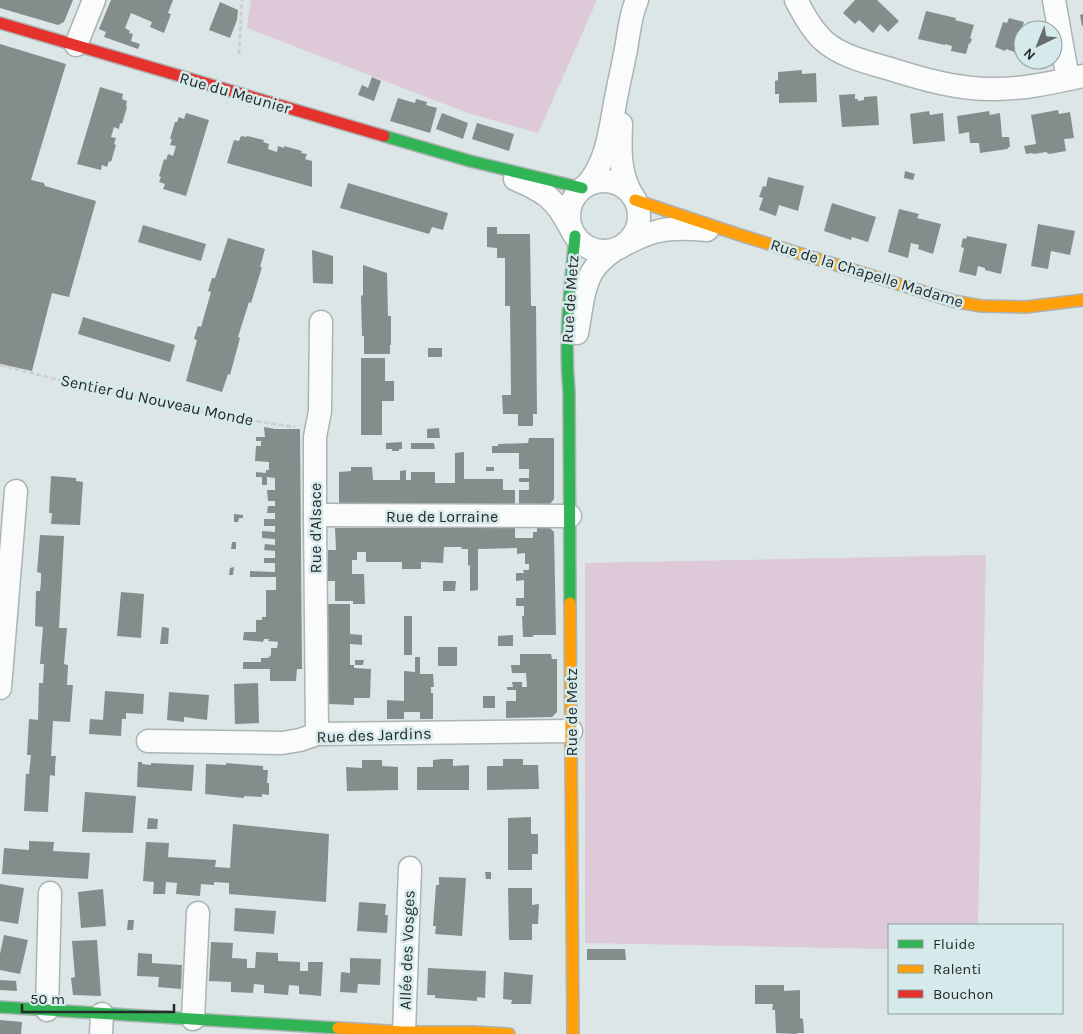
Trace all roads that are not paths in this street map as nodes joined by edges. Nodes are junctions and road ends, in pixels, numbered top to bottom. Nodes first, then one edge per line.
1 (94, 0) edge
2 (637, 0) edge
3 (796, 0) edge
4 (1054, 0) edge
5 (0, 23) edge
6 (76, 45) junction
7 (624, 59) junction
8 (1076, 77) edge
9 (470, 161) junction
10 (585, 187) junction
11 (633, 197) junction
12 (572, 232) junction
13 (740, 235) junction
14 (619, 247) junction
15 (1083, 300) edge
16 (321, 322) dead end
17 (569, 391) junction
18 (16, 491) dead end
19 (315, 515) junction
20 (570, 516) junction
21 (2, 637) edge
22 (0, 688) edge
23 (571, 731) junction
24 (317, 734) junction
25 (148, 741) dead end
26 (410, 868) dead end
27 (50, 894) dead end
28 (198, 913) dead end
29 (0, 1007) edge
30 (47, 1010) junction
31 (193, 1019) junction
32 (102, 1024) edge
33 (404, 1032) junction
34 (472, 1033) edge
35 (509, 1034) edge
36 (573, 1034) edge

1 - 6 street
2 - 7 street
3 - 8 street
4 - 8 street
5 - 6 street, Rue du Meunier
6 - 9 street, Rue du Meunier
7 - 10 street
7 - 11 street
9 - 10 street, Rue du Meunier
9 - 12 street, Rue du Meunier
10 - 11 street
10 - 12 street
11 - 13 street, Rue de la Chapelle Madame
11 - 14 street
12 - 14 street
12 - 17 street, Rue de Metz
13 - 14 street, Rue de la Chapelle Madame
13 - 15 street, Rue de la Chapelle Madame
14 - 17 street, Rue de Metz
16 - 19 street, Rue d'Alsace
17 - 20 street, Rue de Metz
18 - 21 street
19 - 20 street, Rue de Lorraine
19 - 24 street, Rue d'Alsace
20 - 23 street, Rue de Metz
21 - 22 street
23 - 24 street, Rue des Jardins
23 - 36 street, Rue de Metz
24 - 25 street, Rue des Jardins
26 - 33 street, Allée des Vosges
27 - 30 street
28 - 31 street
29 - 30 street
30 - 32 street
31 - 32 street
31 - 33 street
33 - 34 street
34 - 35 street

